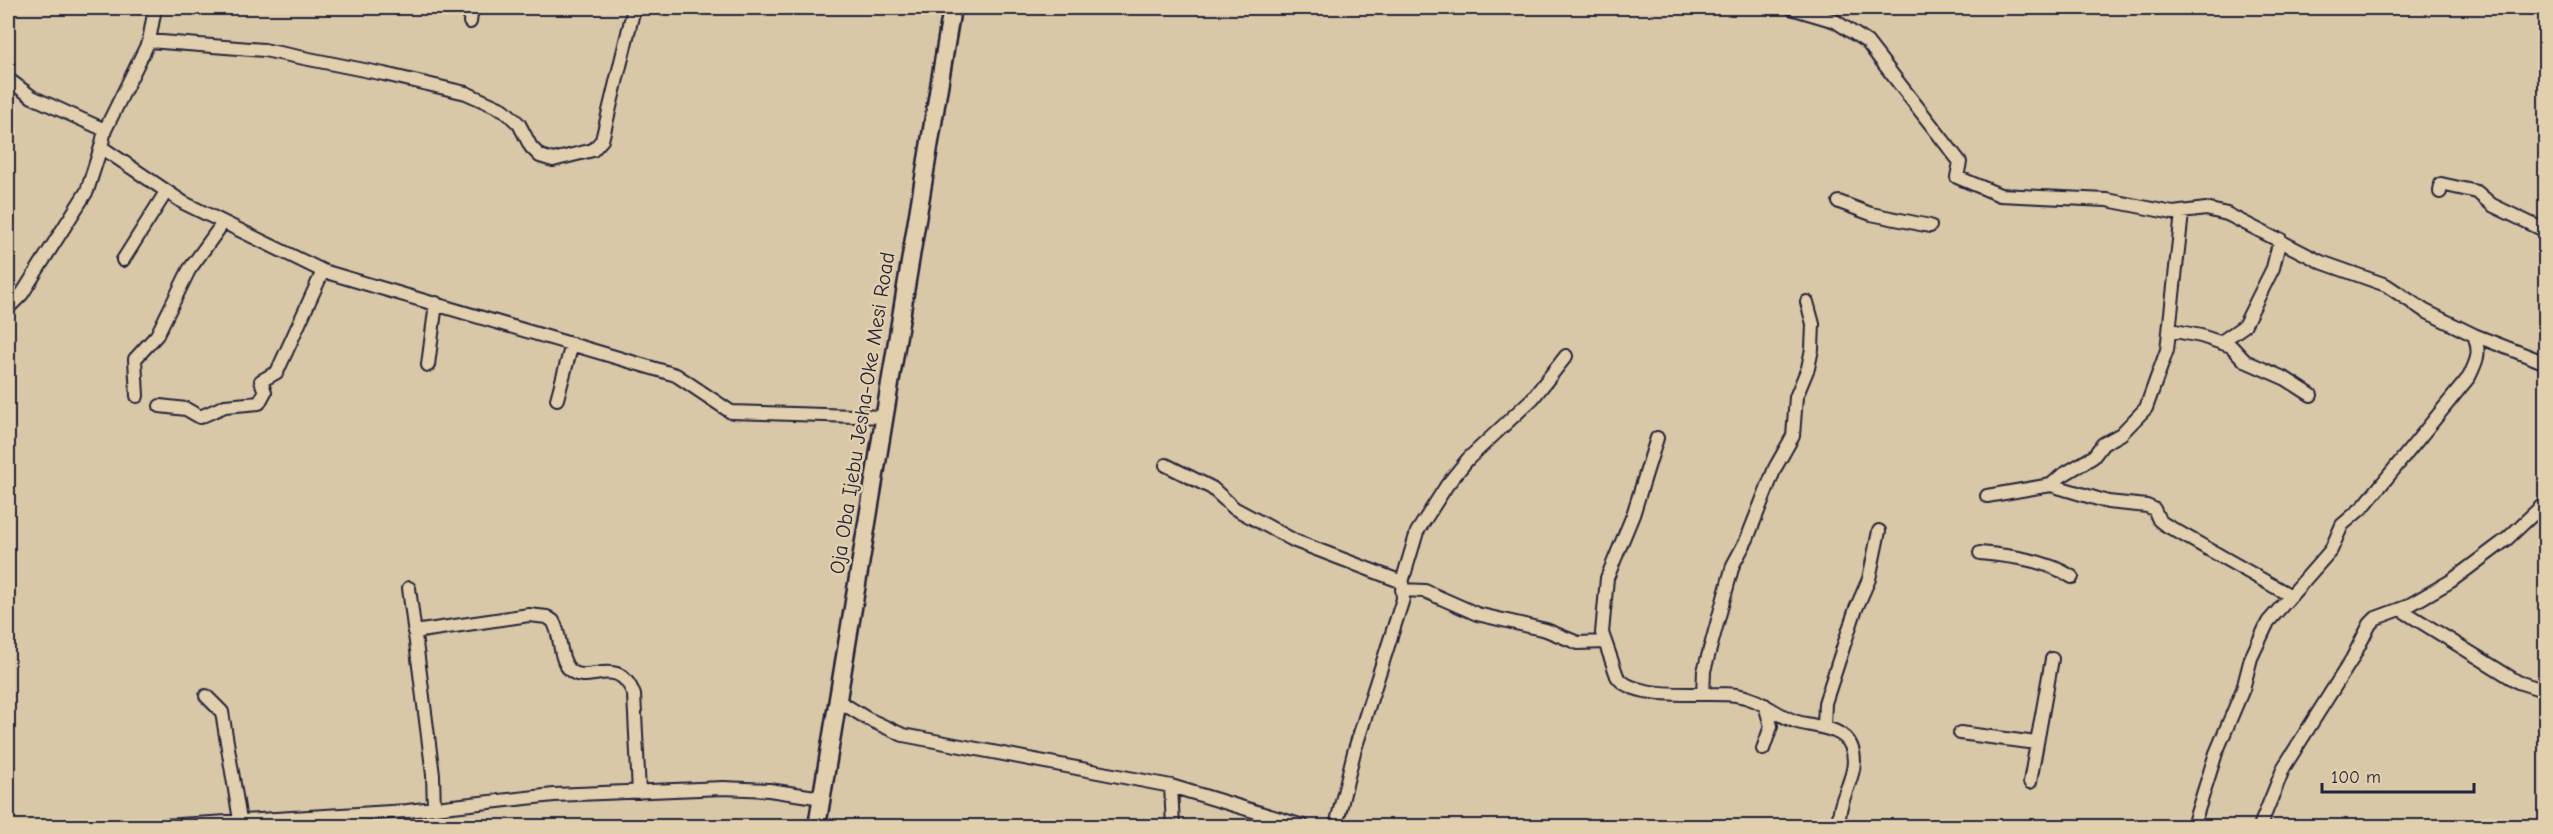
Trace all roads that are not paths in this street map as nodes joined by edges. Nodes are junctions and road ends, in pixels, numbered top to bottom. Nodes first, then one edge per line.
1 (155, 8) edge
2 (472, 8) edge
3 (634, 8) edge
4 (952, 8) edge
5 (1791, 8) edge
6 (470, 22) dead end
7 (149, 41) junction
8 (8, 79) edge
9 (105, 130) junction
10 (101, 147) junction
11 (166, 192) junction
12 (2440, 192) dead end
13 (1839, 202) dead end
14 (2182, 213) junction
15 (223, 223) junction
16 (1930, 226) dead end
17 (2546, 231) edge
18 (2280, 239) junction
19 (123, 260) dead end
20 (323, 271) junction
21 (1807, 302) dead end
22 (436, 303) junction
23 (8, 308) edge
24 (2170, 330) junction
25 (2474, 335) junction
26 (2221, 342) junction
27 (572, 344) junction
28 (1566, 356) dead end
29 (2545, 362) edge
30 (429, 365) dead end
31 (2311, 395) dead end
32 (137, 396) dead end
33 (558, 399) dead end
34 (160, 406) dead end
35 (885, 417) junction
36 (1657, 438) dead end
37 (1167, 465) dead end
38 (2051, 485) junction
39 (1987, 496) dead end
40 (2546, 502) edge
41 (1879, 531) dead end
42 (1980, 553) dead end
43 (2072, 577) dead end
44 (1402, 586) junction
45 (410, 588) dead end
46 (2291, 596) junction
47 (2400, 609) junction
48 (414, 632) junction
49 (1605, 642) junction
50 (2052, 659) dead end
51 (2546, 691) edge
52 (1703, 694) junction
53 (206, 696) dead end
54 (837, 700) junction
55 (1765, 705) junction
56 (1794, 721) junction
57 (1772, 726) junction
58 (1824, 727) junction
59 (1960, 733) dead end
60 (2036, 743) junction
61 (1763, 749) dead end
62 (2030, 782) dead end
63 (1171, 786) junction
64 (639, 792) junction
65 (822, 798) junction
66 (434, 808) junction
67 (240, 820) junction
68 (163, 826) edge
69 (817, 826) edge
70 (1173, 826) edge
71 (1304, 826) edge
72 (1336, 826) edge
73 (1840, 826) edge
74 (2193, 826) edge
75 (2260, 826) edge

1 - 7 street
2 - 6 street
3 - 7 street
4 - 35 main road, Oja Oba Ijebu Jesha-Oke Mesi Road
5 - 14 street
7 - 9 street
8 - 9 street
9 - 10 street
10 - 11 street
10 - 23 street
11 - 15 street
11 - 19 street
12 - 17 street
13 - 16 street
14 - 18 street
14 - 24 street
15 - 20 street
15 - 32 street
18 - 25 street
18 - 26 street
20 - 22 street
20 - 34 street
21 - 52 street
22 - 27 street
22 - 30 street
24 - 26 street
24 - 38 street
25 - 29 street
25 - 46 street
26 - 31 street
27 - 33 street
27 - 35 street
28 - 44 street
35 - 54 main road, Oja Oba Ijebu Jesha-Oke Mesi Road
36 - 49 street
37 - 44 street
38 - 39 street
38 - 46 street
40 - 47 street
41 - 58 street
42 - 43 street
44 - 49 street
44 - 72 street
45 - 48 street
46 - 74 street
47 - 51 street
47 - 75 street
48 - 64 street
48 - 66 street
49 - 52 street
50 - 60 street
52 - 55 street
53 - 67 street
54 - 63 street
54 - 65 main road, Oja Oba Ijebu Jesha-Oke Mesi Road
55 - 56 street
55 - 57 street
56 - 57 street
56 - 58 street
57 - 61 street
58 - 73 street
59 - 60 street
60 - 62 street
63 - 70 street
63 - 71 street
64 - 65 street
64 - 66 street
65 - 69 main road, Oja Oba Ijebu Jesha-Oke Mesi Road
66 - 67 street
67 - 68 street

